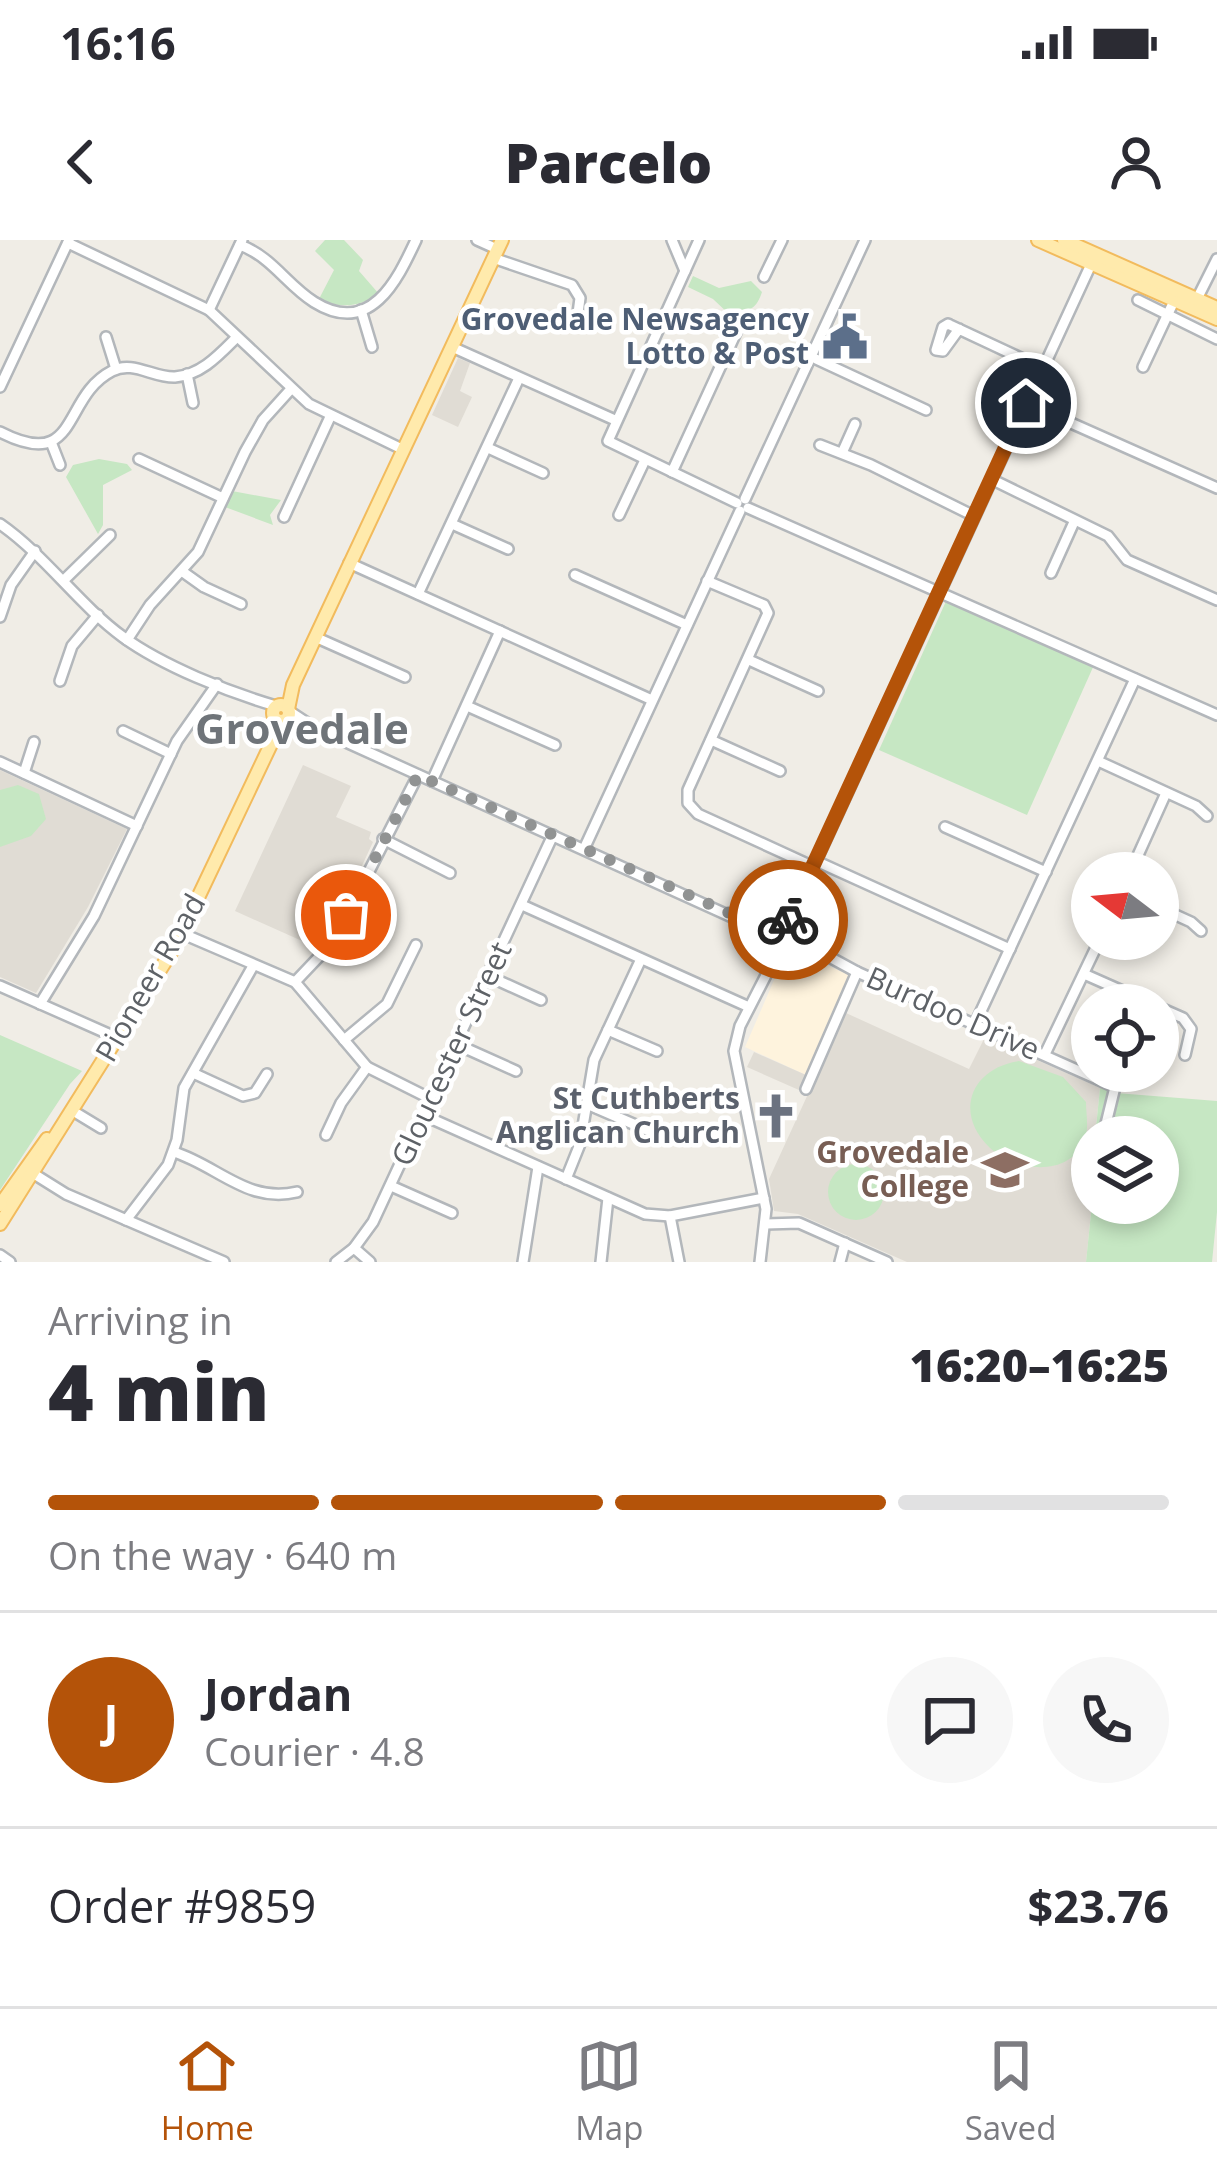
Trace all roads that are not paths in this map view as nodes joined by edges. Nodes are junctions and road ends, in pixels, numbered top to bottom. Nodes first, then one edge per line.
1 (416, 240) edge
2 (477, 240) edge
3 (672, 240) edge
4 (699, 240) edge
5 (782, 240) edge
6 (865, 240) edge
7 (1038, 240) edge
8 (1064, 240) edge
9 (69, 241) edge
10 (241, 242) edge
11 (498, 249) edge
12 (1093, 259) junction
13 (1217, 259) edge
14 (685, 271) junction
15 (764, 277) dead end
16 (1197, 299) junction
17 (1138, 300) dead end
18 (1174, 301) junction
19 (1217, 308) edge
20 (209, 310) junction
21 (361, 310) junction
22 (1167, 317) junction
23 (1217, 320) edge
24 (577, 321) dead end
25 (739, 326) dead end
26 (958, 329) dead end
27 (106, 337) dead end
28 (236, 338) junction
29 (1217, 339) edge
30 (372, 347) dead end
31 (452, 347) junction
32 (816, 359) dead end
33 (1143, 367) dead end
34 (1042, 368) junction
35 (116, 369) junction
36 (187, 374) junction
37 (519, 378) junction
38 (0, 386) edge
39 (290, 389) junction
40 (193, 403) dead end
41 (1026, 403) junction
42 (926, 410) dead end
43 (330, 417) junction
44 (615, 421) junction
45 (855, 424) dead end
46 (0, 432) edge
47 (51, 442) junction
48 (820, 445) dead end
49 (488, 448) junction
50 (404, 450) junction
51 (842, 453) junction
52 (139, 459) dead end
53 (645, 460) junction
54 (60, 464) dead end
55 (543, 472) dead end
56 (672, 472) junction
57 (991, 479) junction
58 (1217, 488) edge
59 (223, 498) junction
60 (743, 505) junction
61 (620, 515) dead end
62 (974, 516) junction
63 (284, 517) dead end
64 (1074, 522) junction
65 (0, 524) edge
66 (452, 524) junction
67 (110, 535) dead end
68 (508, 549) dead end
69 (35, 551) junction
70 (349, 563) junction
71 (183, 572) junction
72 (1051, 573) dead end
73 (574, 574) dead end
74 (64, 580) junction
75 (707, 581) junction
76 (940, 591) junction
77 (418, 594) junction
78 (1217, 600) edge
79 (241, 604) dead end
80 (98, 615) junction
81 (0, 617) edge
82 (687, 625) junction
83 (500, 631) junction
84 (315, 637) junction
85 (127, 640) junction
86 (749, 660) junction
87 (405, 677) dead end
88 (1135, 679) junction
89 (60, 681) dead end
90 (217, 684) junction
91 (818, 691) dead end
92 (652, 700) junction
93 (467, 706) junction
94 (280, 712) junction
95 (1217, 715) edge
96 (123, 731) dead end
97 (711, 740) junction
98 (34, 742) dead end
99 (555, 745) dead end
100 (171, 754) junction
101 (1098, 761) junction
102 (0, 762) edge
103 (780, 771) dead end
104 (24, 773) junction
105 (418, 775) junction
106 (432, 781) junction
107 (1166, 793) junction
108 (1207, 816) dead end
109 (137, 826) junction
110 (945, 827) dead end
111 (553, 835) junction
112 (383, 838) junction
113 (584, 849) junction
114 (1139, 852) edge
115 (815, 864) junction
116 (1046, 872) junction
117 (450, 873) dead end
118 (522, 905) junction
119 (1179, 917) edge
120 (1201, 931) dead end
121 (178, 932) junction
122 (781, 936) junction
123 (416, 945) dead end
124 (1010, 949) junction
125 (641, 959) junction
126 (1090, 960) edge
127 (253, 966) junction
128 (857, 972) junction
129 (1084, 974) junction
130 (488, 976) junction
131 (295, 982) junction
132 (1106, 984) edge
133 (0, 986) edge
134 (541, 1000) dead end
135 (40, 1004) junction
136 (748, 1009) junction
137 (1179, 1016) edge
138 (975, 1024) junction
139 (608, 1030) junction
140 (116, 1037) junction
141 (344, 1040) junction
142 (456, 1044) junction
143 (657, 1051) dead end
144 (1046, 1054) junction
145 (1185, 1055) dead end
146 (368, 1067) junction
147 (516, 1071) dead end
148 (193, 1073) junction
149 (267, 1074) dead end
150 (806, 1089) dead end
151 (430, 1099) junction
152 (587, 1105) junction
153 (71, 1110) junction
154 (423, 1115) junction
155 (1107, 1116) edge
156 (101, 1128) dead end
157 (675, 1134) dead end
158 (326, 1136) dead end
159 (174, 1152) junction
160 (538, 1167) junction
161 (30, 1172) junction
162 (566, 1179) junction
163 (391, 1186) junction
164 (297, 1192) dead end
165 (608, 1198) junction
166 (764, 1198) junction
167 (0, 1205) edge
168 (452, 1213) dead end
169 (670, 1216) junction
170 (126, 1220) junction
171 (0, 1224) edge
172 (766, 1224) junction
173 (845, 1243) junction
174 (354, 1248) junction
175 (0, 1256) edge
176 (10, 1262) edge
177 (224, 1262) edge
178 (336, 1262) edge
179 (370, 1262) edge
180 (523, 1262) edge
181 (601, 1262) edge
182 (679, 1262) edge
183 (760, 1262) edge
184 (841, 1262) edge
185 (886, 1262) edge

1 - 21 street
2 - 11 street
3 - 14 street
4 - 14 street
5 - 15 street
6 - 60 street
7 - 12 main road
8 - 12 main road
9 - 20 street
9 - 38 street
10 - 20 street
10 - 21 street
11 - 24 street
11 - 31 main road, Pioneer Road
12 - 16 main road
12 - 18 main road
12 - 34 street
13 - 16 street
14 - 44 street
16 - 19 main road
17 - 22 street
18 - 22 street
18 - 23 main road
20 - 28 street
21 - 30 street
22 - 29 street
22 - 33 street
25 - 56 street
26 - 34 street
27 - 35 street
28 - 36 street
28 - 39 street
31 - 37 street
31 - 50 main road, Pioneer Road
32 - 42 street
34 - 41 street
35 - 36 street
35 - 47 street
36 - 40 street
37 - 44 street
37 - 49 street
39 - 43 street
39 - 59 street
41 - 57 street
41 - 58 street
43 - 50 street
43 - 63 street
44 - 53 street
45 - 51 street
46 - 47 street
47 - 54 street
48 - 51 street
49 - 55 street
49 - 66 street
50 - 70 main road, Pioneer Road
51 - 62 street
52 - 59 street
53 - 56 street
53 - 61 street
56 - 60 street
57 - 62 street
57 - 64 street
59 - 71 street
60 - 75 street
60 - 76 street
62 - 76 street
64 - 72 street
64 - 78 street
65 - 69 street, Burdoo Drive
66 - 68 street
66 - 77 street
67 - 74 street
69 - 74 street, Burdoo Drive
69 - 81 street
70 - 77 street
70 - 84 main road, Pioneer Road
71 - 79 street
71 - 85 street
73 - 82 street
74 - 80 street, Burdoo Drive
75 - 82 street
75 - 86 street
76 - 88 street
76 - 115 street
77 - 83 street
80 - 85 street, Burdoo Drive
80 - 89 street
82 - 92 street
83 - 92 street
83 - 93 street
84 - 87 street
84 - 94 main road, Pioneer Road
85 - 90 street, Burdoo Drive
86 - 91 street
86 - 97 street
88 - 95 street
88 - 101 street
90 - 94 street, Burdoo Drive
90 - 100 street
92 - 113 street
93 - 99 street
93 - 106 street
94 - 105 street, Burdoo Drive
94 - 121 main road, Pioneer Road
96 - 100 street
97 - 103 street
97 - 115 street
98 - 104 street
100 - 109 street
101 - 107 street
101 - 116 street
102 - 104 street
104 - 109 street
105 - 106 street, Burdoo Drive
105 - 112 street
106 - 111 street, Burdoo Drive
107 - 108 street
107 - 114 street
109 - 135 street
110 - 116 street
111 - 113 street, Burdoo Drive
111 - 118 street, Gloucester Street
112 - 117 street
112 - 131 street
113 - 122 street, Burdoo Drive
115 - 122 street
115 - 124 street
116 - 124 street
118 - 125 street
118 - 130 street, Gloucester Street
119 - 120 street
121 - 127 street
121 - 140 main road, Pioneer Road
122 - 128 street, Burdoo Drive
122 - 136 street
123 - 141 street
124 - 138 street
125 - 136 street
125 - 139 street
126 - 129 street
127 - 131 street
127 - 148 street
128 - 138 street, Burdoo Drive
128 - 150 street
129 - 132 street
129 - 144 street
130 - 134 street
130 - 142 street, Gloucester Street
131 - 141 street
133 - 135 street
135 - 140 street
136 - 166 street
137 - 145 street
138 - 144 street, Burdoo Drive
139 - 143 street
139 - 152 street
140 - 153 main road, Pioneer Road
141 - 146 street
142 - 147 street
142 - 151 street, Gloucester Street
144 - 155 street, Burdoo Drive
146 - 151 street
146 - 158 street
148 - 149 street
148 - 159 street
151 - 154 street, Gloucester Street
152 - 157 street
152 - 162 street
153 - 156 street
153 - 161 main road, Pioneer Road
154 - 160 street
154 - 163 street, Gloucester Street
159 - 164 street
159 - 170 street
160 - 162 street
160 - 180 street
161 - 167 main road, Pioneer Road
161 - 170 street
161 - 171 main road, Pioneer Road
162 - 165 street
163 - 168 street
163 - 174 street, Gloucester Street
165 - 169 street
165 - 181 street
166 - 169 street
166 - 172 street
169 - 182 street
170 - 177 street
172 - 173 street
172 - 183 street
173 - 184 street
173 - 185 street
174 - 178 street, Gloucester Street
174 - 179 street
175 - 176 street

